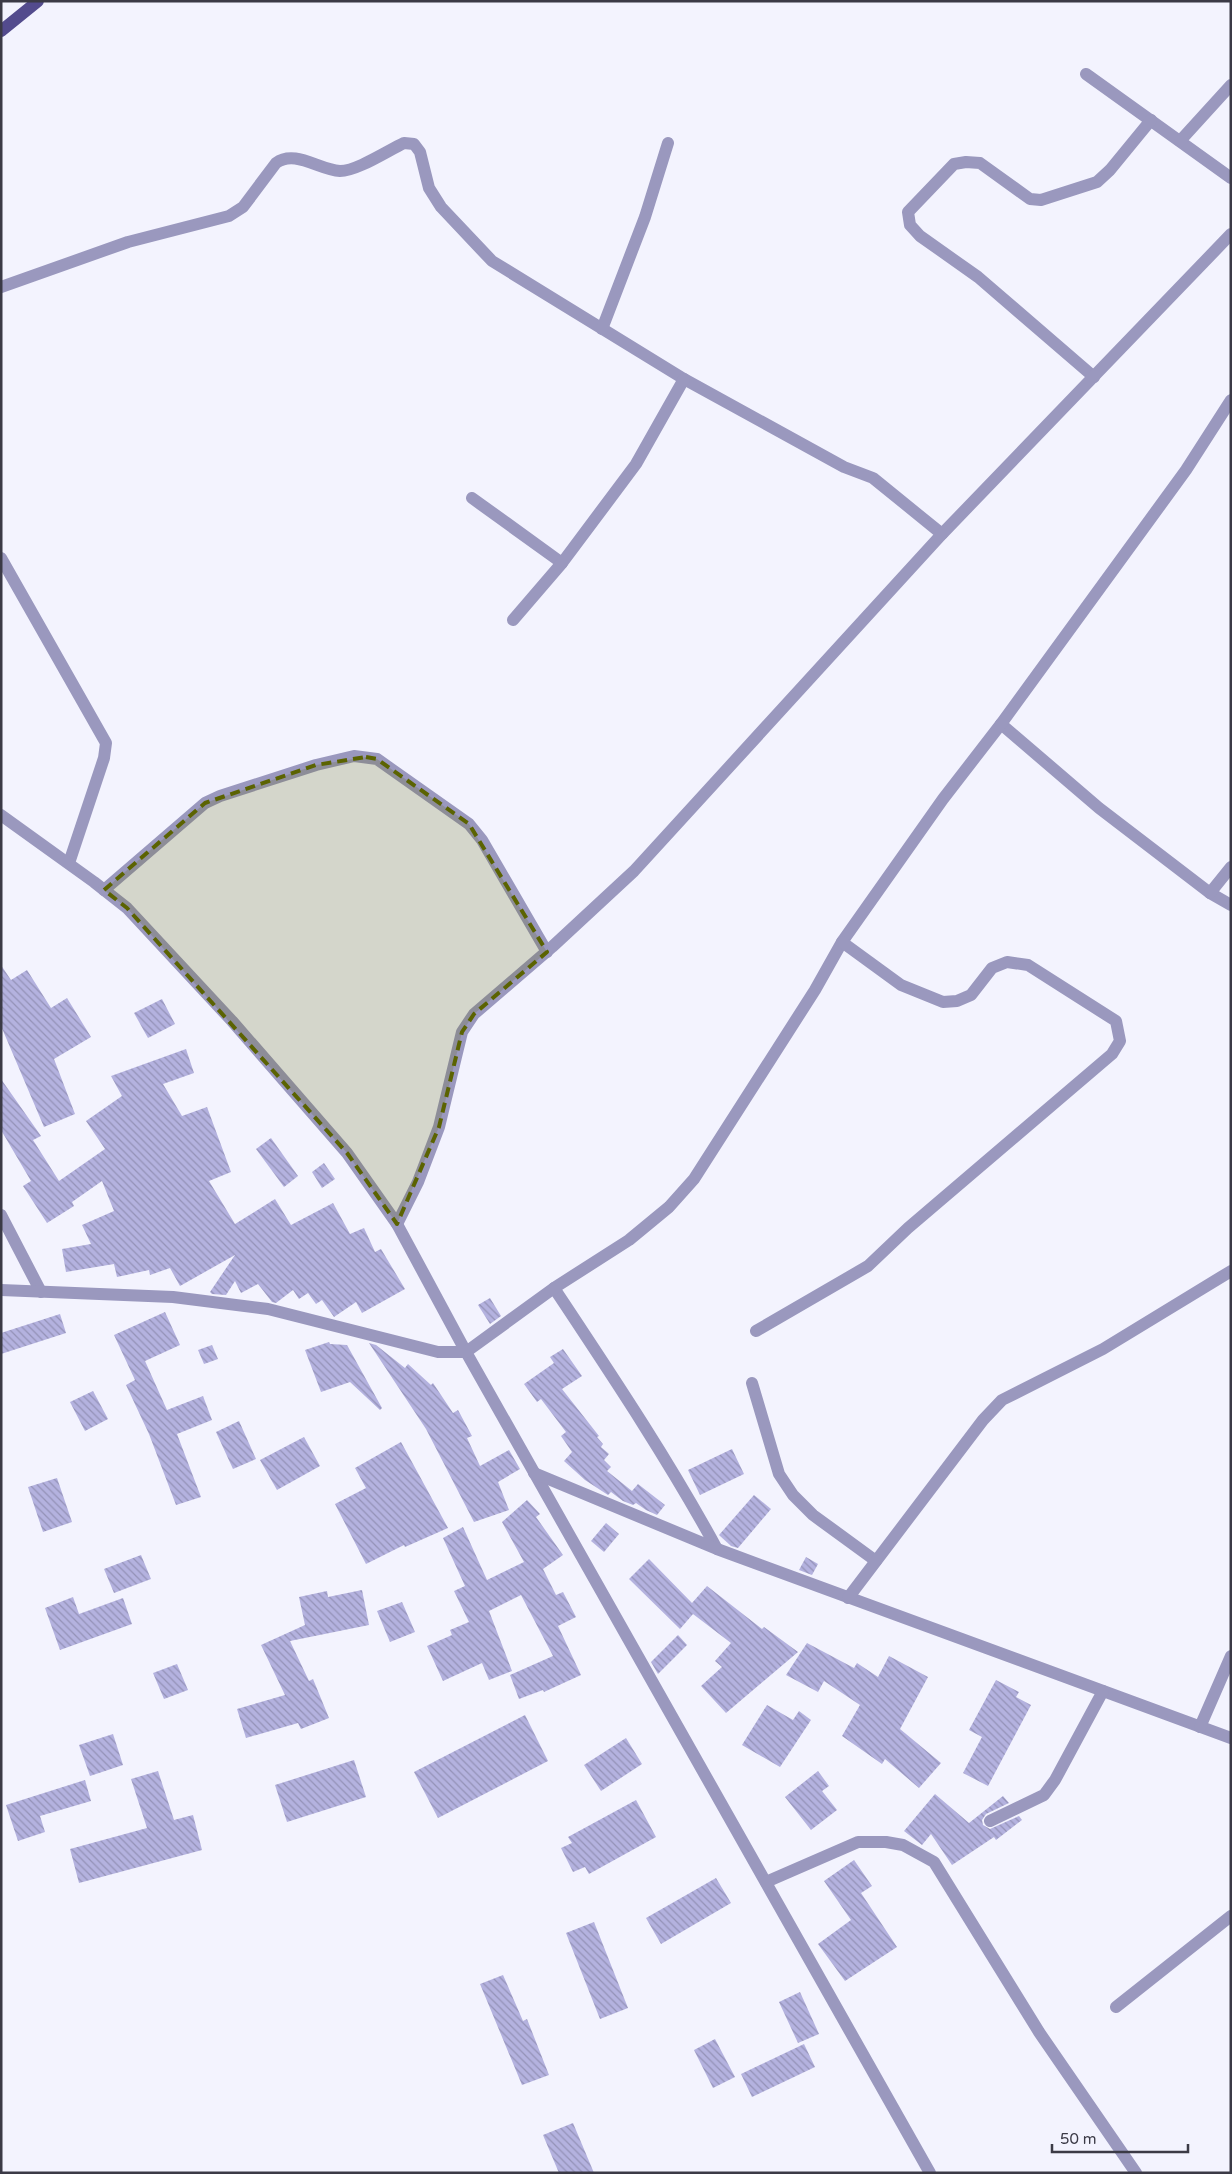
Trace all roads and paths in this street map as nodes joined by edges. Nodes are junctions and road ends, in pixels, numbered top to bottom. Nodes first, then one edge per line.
1 (38, 1) edge
2 (1, 31) edge
3 (1086, 74) dead end
4 (1231, 85) edge
5 (1151, 120) junction
6 (1180, 141) junction
7 (668, 143) dead end
8 (1231, 178) edge
9 (1231, 234) edge
10 (1, 287) edge
11 (602, 330) junction
12 (1094, 377) junction
13 (684, 379) junction
14 (1231, 400) edge
15 (472, 498) dead end
16 (942, 534) junction
17 (1, 558) edge
18 (562, 563) junction
19 (512, 620) dead end
20 (1000, 724) junction
21 (1, 815) edge
22 (69, 864) junction
23 (1231, 867) edge
24 (104, 890) junction
25 (1210, 893) junction
26 (1231, 905) edge
27 (842, 942) junction
28 (547, 952) junction
29 (1, 1215) edge
30 (397, 1224) junction
31 (1231, 1272) edge
32 (554, 1288) junction
33 (1, 1290) edge
34 (41, 1292) junction
35 (756, 1330) dead end
36 (466, 1352) junction
37 (752, 1383) dead end
38 (534, 1473) junction
39 (717, 1549) junction
40 (876, 1561) junction
41 (848, 1598) junction
42 (1231, 1656) edge
43 (1103, 1691) junction
44 (1200, 1726) junction
45 (1231, 1738) edge
46 (990, 1821) dead end
47 (766, 1882) junction
48 (1231, 1916) edge
49 (1116, 2007) dead end
50 (930, 2173) edge
51 (1136, 2173) edge

1 - 2 main road
3 - 5 street
4 - 6 street
5 - 6 street
5 - 12 street
6 - 8 street
7 - 11 street
9 - 12 street
10 - 11 street
11 - 13 street
12 - 16 street
13 - 16 street
13 - 18 street
14 - 20 street
15 - 18 street
16 - 28 street
17 - 22 street
18 - 19 street
20 - 25 street
20 - 27 street
21 - 22 street
22 - 24 street
23 - 25 street
24 - 28 street
24 - 30 street
25 - 26 street
27 - 32 street
27 - 35 street
28 - 30 street
29 - 34 street
30 - 36 street
31 - 40 street
32 - 36 street
32 - 39 street
33 - 34 street
34 - 36 street
36 - 38 street
37 - 40 street
38 - 39 street
38 - 47 street
39 - 41 street
40 - 41 street
41 - 43 street
42 - 44 street
43 - 44 street
43 - 46 street
44 - 45 street
47 - 50 street
47 - 51 street
48 - 49 street

